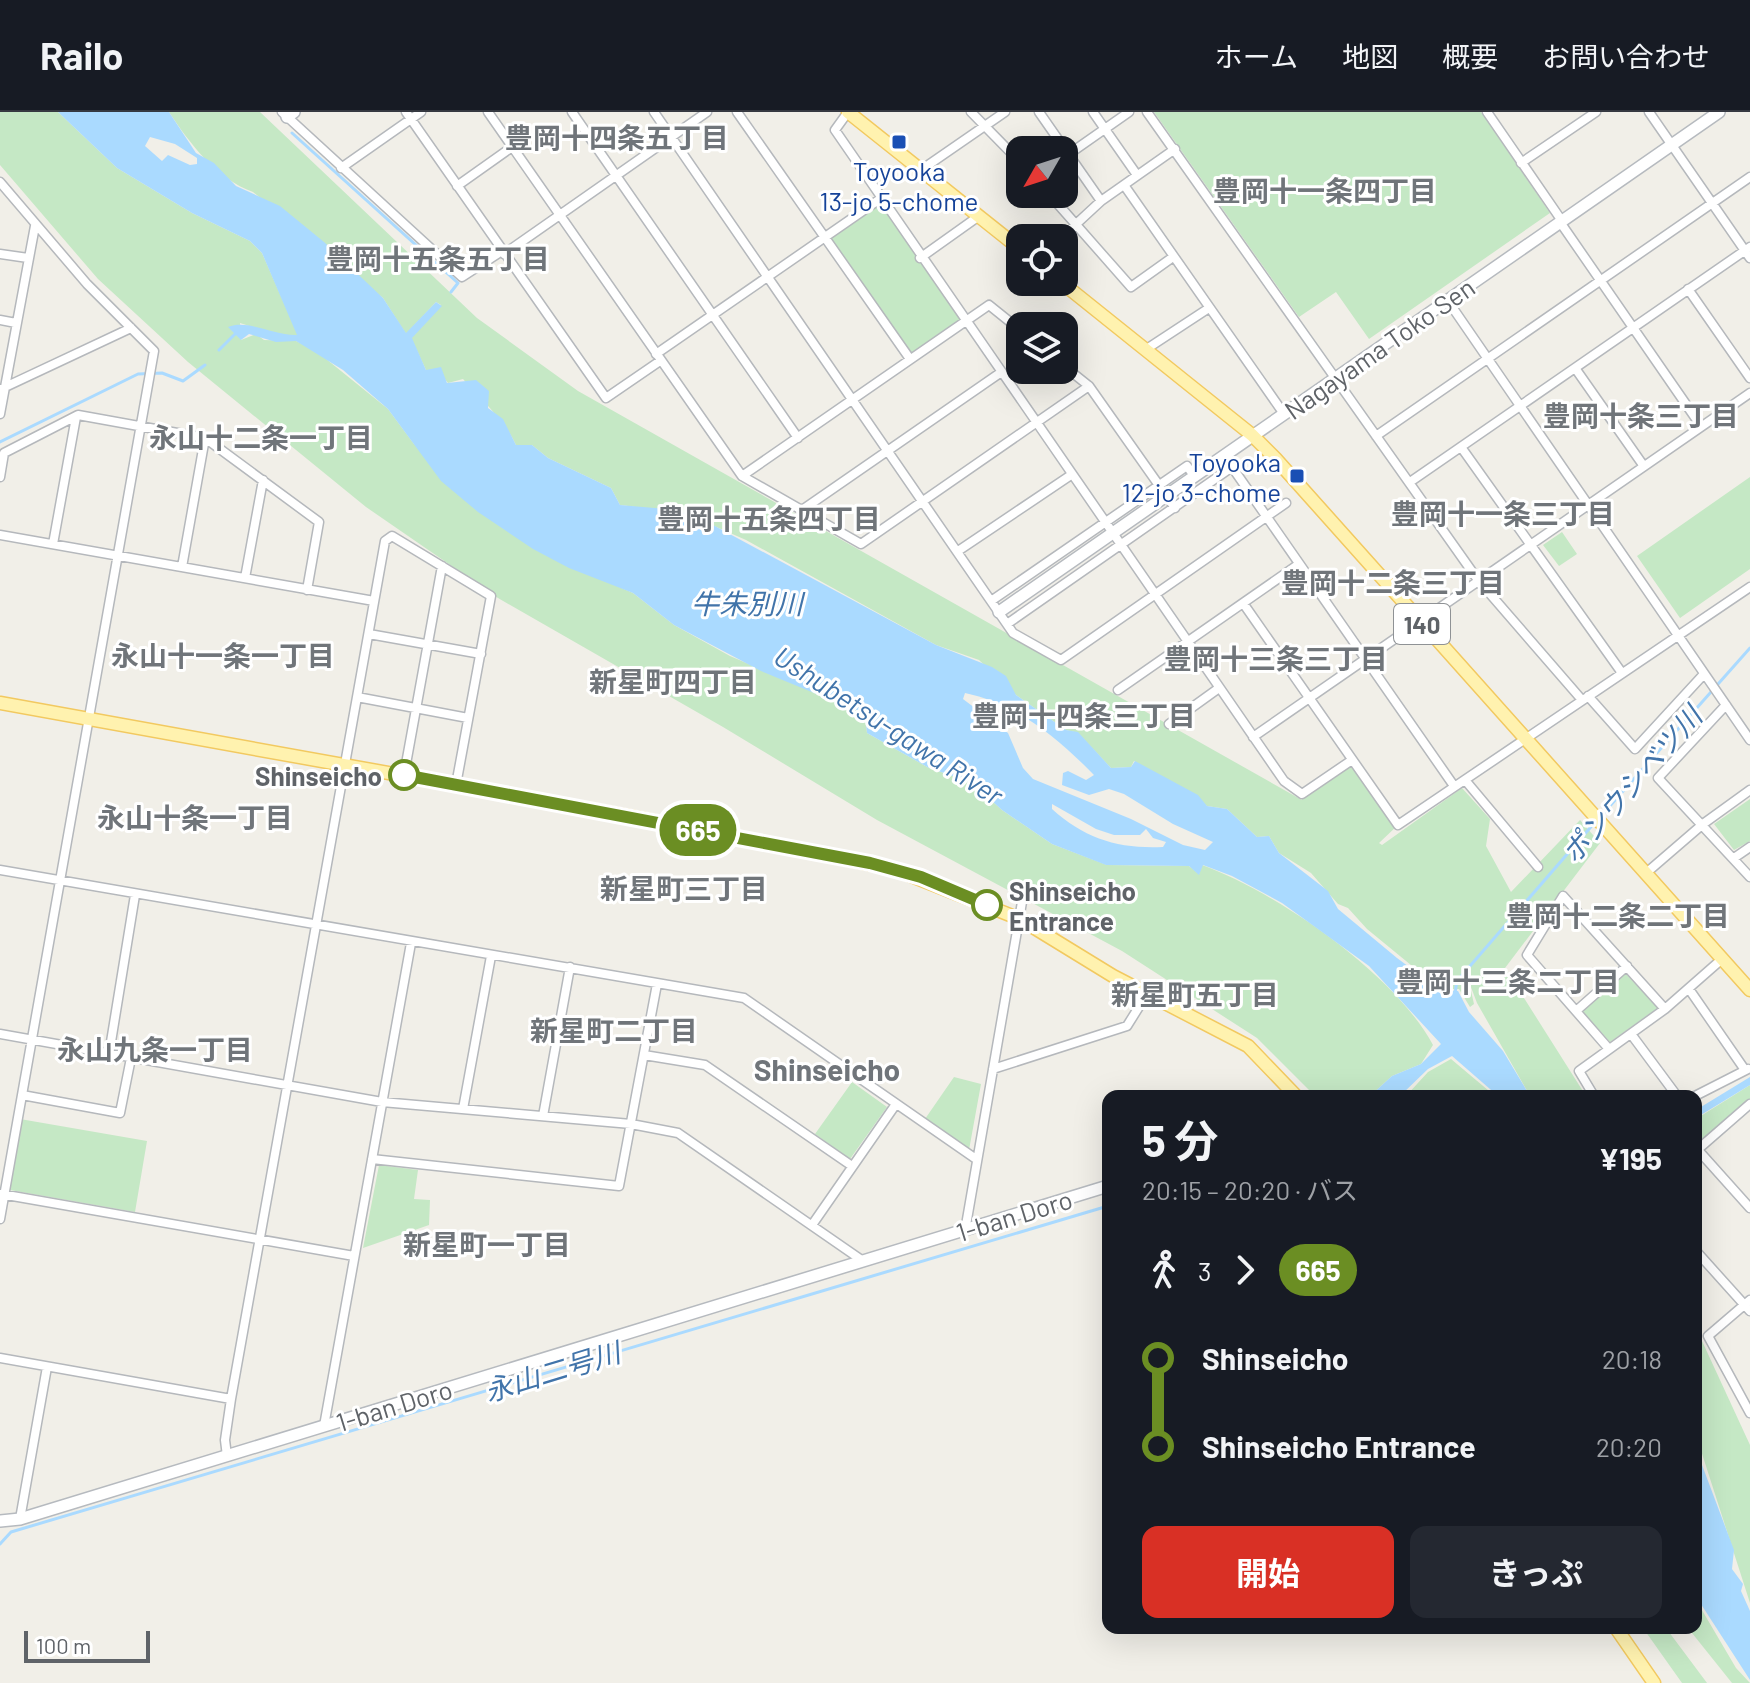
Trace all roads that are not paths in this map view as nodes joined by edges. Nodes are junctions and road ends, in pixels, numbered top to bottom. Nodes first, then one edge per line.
1 (421, 112) edge
2 (488, 112) edge
3 (572, 112) edge
4 (654, 112) edge
5 (707, 112) edge
6 (737, 112) edge
7 (848, 112) edge
8 (971, 112) edge
9 (1005, 112) edge
10 (1039, 112) edge
11 (1093, 112) edge
12 (1129, 112) edge
13 (1147, 112) edge
14 (1596, 112) edge
15 (1649, 112) edge
16 (1719, 112) edge
17 (1490, 113) edge
18 (288, 114) edge
19 (408, 116) edge
20 (986, 125) junction
21 (1104, 129) junction
22 (1056, 136) edge
23 (671, 137) junction
24 (1672, 145) junction
25 (512, 147) junction
26 (1006, 147) edge
27 (1078, 148) edge
28 (1175, 149) junction
29 (1521, 163) junction
30 (1078, 167) edge
31 (341, 168) junction
32 (921, 170) junction
33 (1137, 175) junction
34 (616, 176) junction
35 (1750, 177) edge
36 (0, 182) edge
37 (1124, 185) junction
38 (457, 186) junction
39 (880, 199) junction
40 (1101, 201) junction
41 (1712, 203) junction
42 (1062, 208) edge
43 (560, 214) junction
44 (979, 216) junction
45 (1075, 222) junction
46 (1561, 222) junction
47 (35, 226) junction
48 (824, 238) junction
49 (1006, 238) edge
50 (1748, 252) edge
51 (503, 253) junction
52 (0, 254) edge
53 (1173, 257) junction
54 (28, 258) junction
55 (920, 258) junction
56 (768, 277) junction
57 (1600, 281) junction
58 (1688, 289) junction
59 (1078, 296) edge
60 (1448, 301) junction
61 (1209, 308) junction
62 (712, 315) junction
63 (1006, 319) edge
64 (0, 320) edge
65 (964, 322) junction
66 (16, 323) junction
67 (131, 328) junction
68 (1632, 328) junction
69 (1145, 350) junction
70 (658, 358) junction
71 (910, 359) junction
72 (1488, 359) junction
73 (1575, 368) junction
74 (1000, 373) junction
75 (1078, 377) edge
76 (1750, 378) edge
77 (1335, 379) junction
78 (1089, 386) junction
79 (2, 389) edge
80 (1750, 393) edge
81 (853, 399) junction
82 (1521, 405) junction
83 (0, 414) edge
84 (1284, 414) junction
85 (76, 417) junction
86 (1035, 425) junction
87 (140, 426) junction
88 (1701, 426) junction
89 (1252, 435) junction
90 (1376, 436) junction
91 (205, 438) junction
92 (798, 438) junction
93 (1461, 447) junction
94 (888, 450) junction
95 (1643, 465) junction
96 (1071, 475) junction
97 (742, 476) junction
98 (1194, 476) junction
99 (0, 477) edge
100 (263, 480) junction
101 (1410, 482) junction
102 (1159, 485) junction
103 (1167, 496) junction
104 (924, 501) junction
105 (1286, 503) dead end
106 (1588, 503) junction
107 (1175, 508) junction
108 (802, 510) junction
109 (1267, 517) junction
110 (1104, 523) junction
111 (1111, 534) junction
112 (0, 535) edge
113 (1529, 543) junction
114 (53, 544) junction
115 (1119, 545) junction
116 (958, 551) junction
117 (117, 556) junction
118 (1047, 562) junction
119 (1299, 564) junction
120 (442, 566) junction
121 (182, 567) junction
122 (1055, 574) junction
123 (245, 578) junction
124 (1478, 580) junction
125 (1063, 585) junction
126 (1750, 587) edge
127 (307, 590) junction
128 (1154, 595) junction
129 (374, 601) junction
130 (991, 601) junction
131 (1243, 603) junction
132 (999, 612) junction
133 (1420, 621) junction
134 (1007, 624) junction
135 (369, 634) junction
136 (1678, 636) junction
137 (1187, 641) junction
138 (426, 644) junction
139 (481, 654) junction
140 (1365, 658) junction
141 (1622, 673) junction
142 (1704, 674) junction
143 (1219, 688) junction
144 (1118, 690) dead end
145 (357, 697) junction
146 (1309, 697) junction
147 (1585, 698) junction
148 (0, 703) edge
149 (1726, 705) junction
150 (415, 709) junction
151 (89, 718) junction
152 (468, 718) junction
153 (1169, 724) dead end
154 (1253, 737) junction
155 (1526, 740) junction
156 (1750, 740) edge
157 (1352, 760) junction
158 (345, 765) junction
159 (404, 775) junction
160 (1465, 780) junction
161 (456, 785) junction
162 (1454, 786) junction
163 (1750, 790) edge
164 (1703, 824) junction
165 (1750, 847) edge
166 (1734, 858) junction
167 (1538, 867) dead end
168 (0, 870) edge
169 (1645, 874) junction
170 (1750, 877) edge
171 (60, 881) junction
172 (135, 895) junction
173 (1022, 902) dead end
174 (1020, 919) junction
175 (316, 926) junction
176 (411, 943) junction
177 (491, 956) junction
178 (1722, 959) junction
179 (1627, 966) junction
180 (570, 967) junction
181 (657, 984) junction
182 (1749, 988) edge
183 (1689, 989) junction
184 (1147, 994) junction
185 (1665, 1009) junction
186 (1576, 1011) junction
187 (0, 1034) edge
188 (1631, 1034) junction
189 (31, 1040) junction
190 (1609, 1049) junction
191 (109, 1054) junction
192 (644, 1055) junction
193 (131, 1058) junction
194 (1748, 1068) edge
195 (993, 1069) junction
196 (288, 1086) junction
197 (1290, 1090) edge
198 (1590, 1090) edge
199 (1673, 1090) edge
200 (1702, 1092) edge
201 (22, 1095) junction
202 (382, 1102) junction
203 (896, 1104) junction
204 (1750, 1104) edge
205 (463, 1109) junction
206 (543, 1116) junction
207 (631, 1124) junction
208 (1702, 1147) edge
209 (1702, 1156) edge
210 (372, 1159) junction
211 (976, 1159) junction
212 (852, 1166) junction
213 (1102, 1188) edge
214 (2, 1194) edge
215 (1750, 1208) edge
216 (0, 1219) edge
217 (812, 1225) junction
218 (965, 1231) junction
219 (261, 1240) junction
220 (354, 1256) junction
221 (1702, 1257) edge
222 (863, 1262) junction
223 (1748, 1306) edge
224 (0, 1358) edge
225 (47, 1367) junction
226 (231, 1399) junction
227 (1750, 1413) edge
228 (324, 1426) junction
229 (227, 1456) junction
230 (20, 1519) junction
231 (0, 1521) edge
232 (1620, 1634) edge
233 (1654, 1683) edge

1 - 19 street
2 - 25 street
3 - 34 street
4 - 23 street
5 - 23 street
6 - 48 street
7 - 32 main road
7 - 39 street
8 - 20 street
9 - 20 street
10 - 22 street
11 - 21 street
12 - 21 street
13 - 28 street
14 - 29 street
15 - 24 street
16 - 24 street, Nagayama Toko Sen
17 - 29 street
18 - 31 street
19 - 31 street
19 - 38 street
20 - 26 street
20 - 32 street
21 - 27 street
21 - 33 street
23 - 34 street
23 - 56 street
24 - 41 street
24 - 46 street, Nagayama Toko Sen
25 - 38 street
25 - 43 street
28 - 33 street
28 - 77 street
29 - 46 street
30 - 40 street
31 - 51 street
32 - 44 main road
33 - 37 street
34 - 43 street
34 - 62 street
35 - 41 street
36 - 47 street
37 - 40 street
37 - 53 street
38 - 51 street
39 - 48 street
39 - 55 street
40 - 45 street
41 - 50 street
41 - 57 street
42 - 45 street
43 - 51 street
43 - 70 street
44 - 49 main road
44 - 55 street
45 - 53 street
46 - 57 street
46 - 60 street, Nagayama Toko Sen
47 - 54 street
47 - 67 street
48 - 56 street
48 - 71 street
50 - 58 street
51 - 70 street
52 - 54 street
53 - 61 street
54 - 66 street
55 - 65 street
56 - 62 street
56 - 81 street
57 - 68 street
57 - 72 street
58 - 68 street
58 - 76 street
59 - 69 main road, 140
60 - 72 street
60 - 77 street, Nagayama Toko Sen
61 - 69 street
61 - 84 street
62 - 70 street
62 - 92 street
63 - 65 street
64 - 66 street
65 - 71 street
65 - 74 street
66 - 79 street
67 - 79 street
67 - 87 street
68 - 73 street
68 - 88 street
69 - 89 main road, 140
70 - 97 street
71 - 81 street
72 - 82 street
72 - 90 street
73 - 82 street
73 - 95 street
74 - 86 street
74 - 94 street
75 - 78 street
77 - 84 street, Nagayama Toko Sen
77 - 90 street
78 - 86 street
78 - 102 street
79 - 83 street
80 - 88 street
81 - 92 street
81 - 94 street
82 - 93 street
82 - 106 street
84 - 89 street, Nagayama Toko Sen
85 - 87 street
85 - 99 street
85 - 114 street
86 - 96 street
86 - 104 street
87 - 91 street
87 - 117 street
88 - 95 street
89 - 98 street, Nagayama Toko Sen
89 - 133 main road, 140
90 - 101 street
91 - 100 street
91 - 121 street
92 - 97 street
93 - 101 street
93 - 113 street
94 - 104 street
94 - 108 street
95 - 106 street
96 - 110 street
96 - 116 street
97 - 108 street
98 - 102 street
98 - 103 street, Nagayama Toko Sen
100 - 123 street
100 - 127 street
101 - 124 street
102 - 103 street
102 - 110 street
103 - 107 street
103 - 111 street, Nagayama Toko Sen
104 - 108 street
104 - 116 street
105 - 109 street
106 - 113 street
106 - 136 street
107 - 109 street
107 - 115 street
109 - 119 street
109 - 128 street
110 - 111 street
110 - 118 street
111 - 115 street
111 - 122 street, Nagayama Toko Sen
112 - 114 street
113 - 124 street
113 - 141 street
114 - 117 street
115 - 125 street
115 - 128 street
116 - 130 street
117 - 121 street
117 - 151 street
118 - 122 street
118 - 130 street
119 - 131 street
119 - 140 street
120 - 129 street
120 - 138 street
120 - 139 street
121 - 123 street
122 - 125 street
122 - 132 street, Nagayama Toko Sen
123 - 127 street
124 - 133 street
124 - 147 street
125 - 134 street
126 - 136 street
127 - 129 street
128 - 134 street
128 - 137 street
129 - 135 street
130 - 132 street
131 - 137 street
131 - 146 street
132 - 134 street
133 - 140 street
133 - 155 main road, 140
135 - 138 street
135 - 145 street
136 - 141 street
136 - 142 street
137 - 143 street
137 - 144 street
138 - 139 street
138 - 150 street
139 - 152 street
140 - 146 street
140 - 162 street
141 - 147 street
142 - 147 street
142 - 149 street
143 - 153 street
143 - 154 street
145 - 150 street
145 - 158 street
146 - 154 street
146 - 157 street
147 - 155 street
148 - 151 main road
149 - 156 street
149 - 164 street
150 - 152 street
150 - 159 street
151 - 158 main road
151 - 171 street
152 - 161 street
154 - 157 street
155 - 160 street
155 - 169 main road, 140
157 - 162 street
158 - 159 main road
158 - 175 street
159 - 161 main road
160 - 162 street
160 - 167 street
161 - 174 main road
163 - 164 street
164 - 166 street
164 - 169 street
165 - 166 street
166 - 170 street
168 - 171 street
169 - 178 main road, 140
171 - 172 street
171 - 189 street
172 - 175 street
172 - 191 street
173 - 174 street
174 - 184 main road
174 - 195 street
175 - 176 street
175 - 196 street
176 - 177 street
176 - 202 street
177 - 180 street
177 - 205 street
178 - 182 main road, 140
178 - 183 street
179 - 185 street
179 - 186 street
179 - 186 street
180 - 181 street
180 - 206 street
181 - 192 street
181 - 203 street
183 - 185 street
183 - 194 street
184 - 195 street
184 - 197 main road
185 - 188 street
186 - 190 street
187 - 189 street
188 - 190 street
188 - 199 street
189 - 191 street
189 - 201 street
190 - 198 street
191 - 193 street
192 - 207 street
192 - 212 street
193 - 196 street
193 - 201 street
194 - 200 street
195 - 211 street
196 - 202 street
196 - 219 street
201 - 214 street
202 - 205 street
202 - 210 street
203 - 211 street
203 - 212 street
204 - 208 street
205 - 206 street
206 - 207 street
207 - 210 street
207 - 217 street
209 - 215 street
210 - 220 street
211 - 218 street
212 - 217 street
213 - 218 street, 1-ban Doro
214 - 216 street
214 - 219 street
217 - 222 street
218 - 222 street, 1-ban Doro
219 - 220 street
219 - 226 street
220 - 228 street
221 - 223 street
222 - 228 street, 1-ban Doro
223 - 227 street
224 - 225 street
225 - 226 street
225 - 230 street
226 - 229 street
228 - 229 street, 1-ban Doro
229 - 230 street, 1-ban Doro
230 - 231 street, 1-ban Doro
232 - 233 main road

